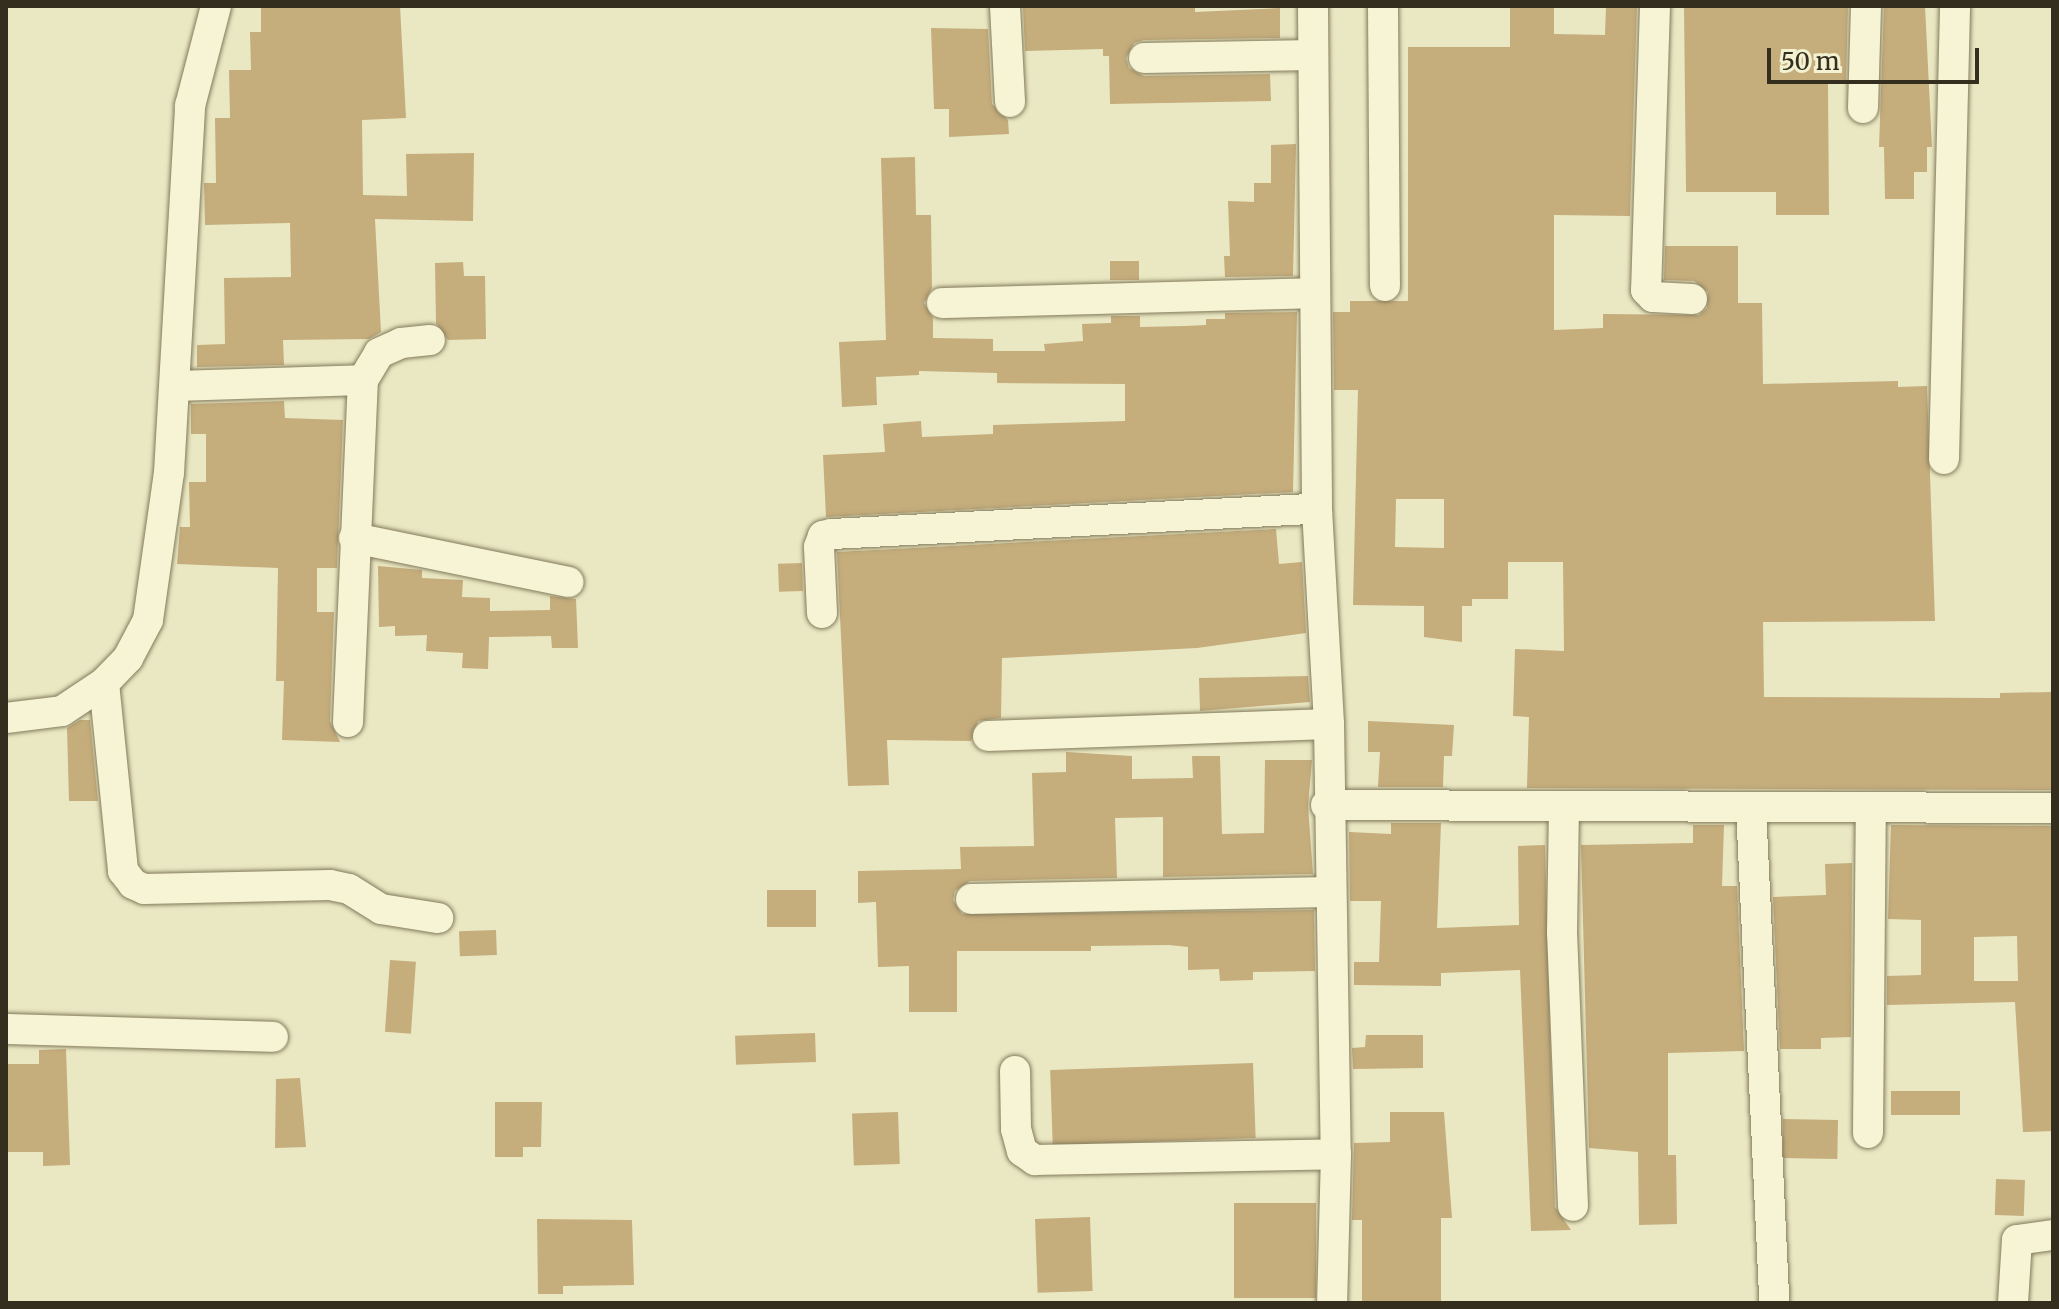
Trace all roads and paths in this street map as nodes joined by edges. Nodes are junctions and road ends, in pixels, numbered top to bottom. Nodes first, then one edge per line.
1 (216, 6) edge
2 (1005, 6) edge
3 (1313, 6) edge
4 (1383, 6) edge
5 (1655, 6) edge
6 (1866, 6) edge
7 (1955, 6) edge
8 (1313, 55) junction
9 (1144, 58) dead end
10 (1010, 102) dead end
11 (1863, 108) dead end
12 (1385, 286) dead end
13 (1314, 293) junction
14 (1692, 299) dead end
15 (942, 303) dead end
16 (430, 340) dead end
17 (363, 380) junction
18 (175, 386) junction
19 (1944, 459) dead end
20 (1317, 509) junction
21 (354, 538) junction
22 (569, 582) dead end
23 (822, 613) dead end
24 (104, 683) junction
25 (6, 718) edge
26 (348, 722) dead end
27 (1329, 724) junction
28 (988, 736) dead end
29 (1326, 805) junction
30 (1564, 806) junction
31 (1751, 807) junction
32 (1871, 807) junction
33 (2053, 808) edge
34 (1328, 892) junction
35 (971, 899) dead end
36 (438, 918) dead end
37 (6, 1029) edge
38 (273, 1037) dead end
39 (1015, 1071) dead end
40 (1868, 1133) dead end
41 (1336, 1154) junction
42 (1573, 1206) dead end
43 (2053, 1235) edge
44 (1332, 1303) edge
45 (1774, 1303) edge
46 (2013, 1303) edge

1 - 18 street
2 - 10 street
3 - 8 street
4 - 12 street
5 - 14 street
6 - 11 street
7 - 19 street
8 - 9 street
8 - 13 street
13 - 15 street
13 - 20 street
16 - 17 street
17 - 18 street
17 - 21 street
18 - 24 street
20 - 23 street
20 - 27 street
21 - 22 street
21 - 26 street
24 - 25 street
24 - 36 street
27 - 28 street
27 - 29 street
29 - 30 street
29 - 34 street
30 - 31 street
30 - 42 street
31 - 32 street
31 - 45 street
32 - 33 street
32 - 40 street
34 - 35 street
34 - 41 street
37 - 38 street
39 - 41 street
41 - 44 street
43 - 46 street

